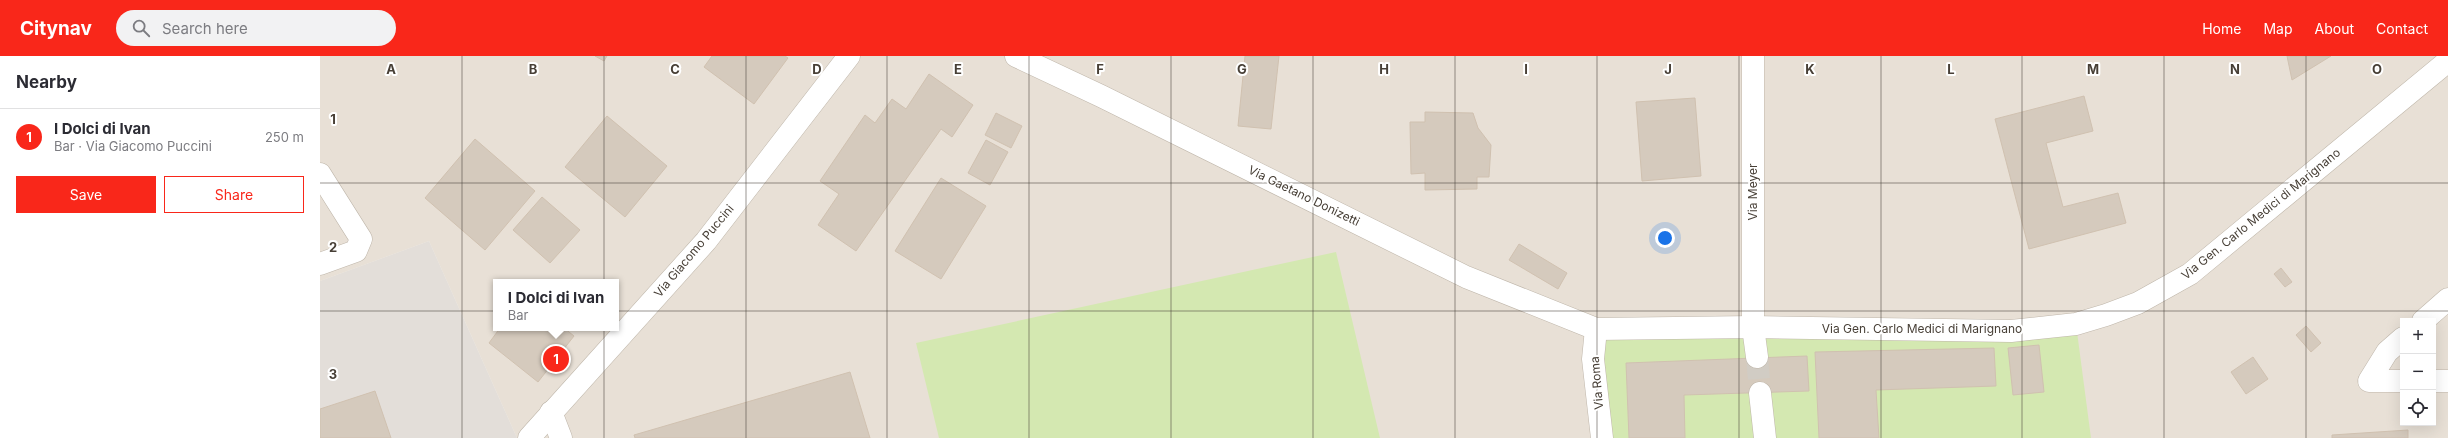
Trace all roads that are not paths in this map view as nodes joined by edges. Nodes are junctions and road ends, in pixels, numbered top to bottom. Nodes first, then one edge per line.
1 (849, 56) edge
2 (1016, 56) edge
3 (1753, 56) edge
4 (2448, 61) edge
5 (320, 174) edge
6 (320, 264) edge
7 (2448, 299) edge
8 (2426, 318) edge
9 (1754, 327) junction
10 (1596, 329) junction
11 (2400, 341) edge
12 (1757, 358) tunnel mouth
13 (2400, 381) edge
14 (2436, 381) edge
15 (2448, 381) edge
16 (1760, 392) tunnel mouth
17 (550, 412) junction
18 (529, 438) edge
19 (561, 438) edge
20 (1602, 438) edge
21 (1765, 438) edge

1 - 17 street, Via Giacomo Puccini
2 - 10 street, Via Gaetano Donizetti
3 - 9 street, Via Meyer
4 - 9 street, Via Gen. Carlo Medici di Marignano
5 - 6 street
7 - 8 street
9 - 10 street, Via Gen. Carlo Medici di Marignano
9 - 12 street, Via Meyer
10 - 20 street, Via Roma
11 - 13 street
14 - 15 street
16 - 21 street
17 - 18 street, Via Giacomo Puccini
17 - 19 street

